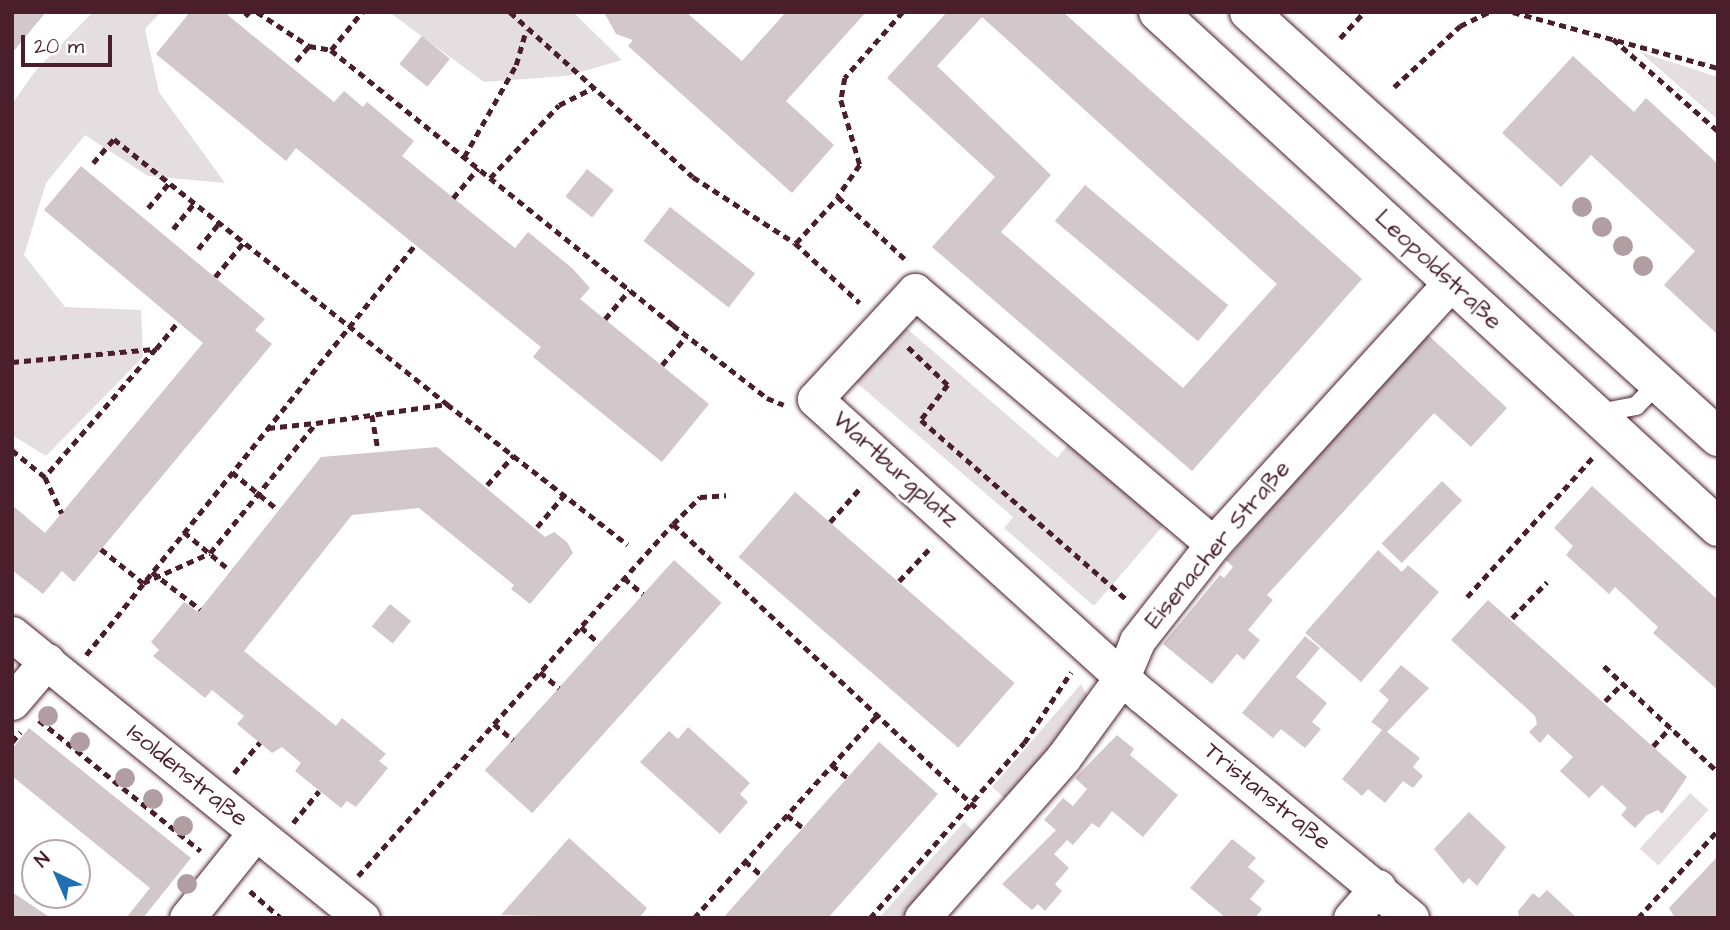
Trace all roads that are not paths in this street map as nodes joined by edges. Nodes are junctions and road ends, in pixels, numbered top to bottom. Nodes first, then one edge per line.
1 (1158, 12) edge
2 (1249, 12) edge
3 (1451, 282) junction
4 (1658, 383) junction
5 (1594, 414) junction
6 (1718, 437) edge
7 (1718, 527) edge
8 (1213, 544) junction
9 (12, 634) edge
10 (57, 669) junction
11 (1122, 677) junction
12 (23, 709) edge
13 (265, 839) junction
14 (1378, 887) junction
15 (350, 908) edge
16 (187, 918) edge
17 (922, 918) edge
18 (1351, 918) edge
19 (1411, 918) edge

1 - 3 main road, Leopoldstraße
2 - 4 main road
3 - 5 main road, Leopoldstraße
3 - 8 street, Eisenacher Straße
4 - 5 lane
4 - 6 main road
5 - 7 main road, Leopoldstraße
8 - 11 street, Eisenacher Straße
8 - 11 street, Wartburgplatz
9 - 10 street, Isoldenstraße
10 - 12 street
10 - 13 street, Isoldenstraße
11 - 14 street, Tristanstraße
11 - 17 street, Eisenacher Straße
13 - 15 street, Isoldenstraße
13 - 16 street
14 - 18 street
14 - 19 street, Tristanstraße

